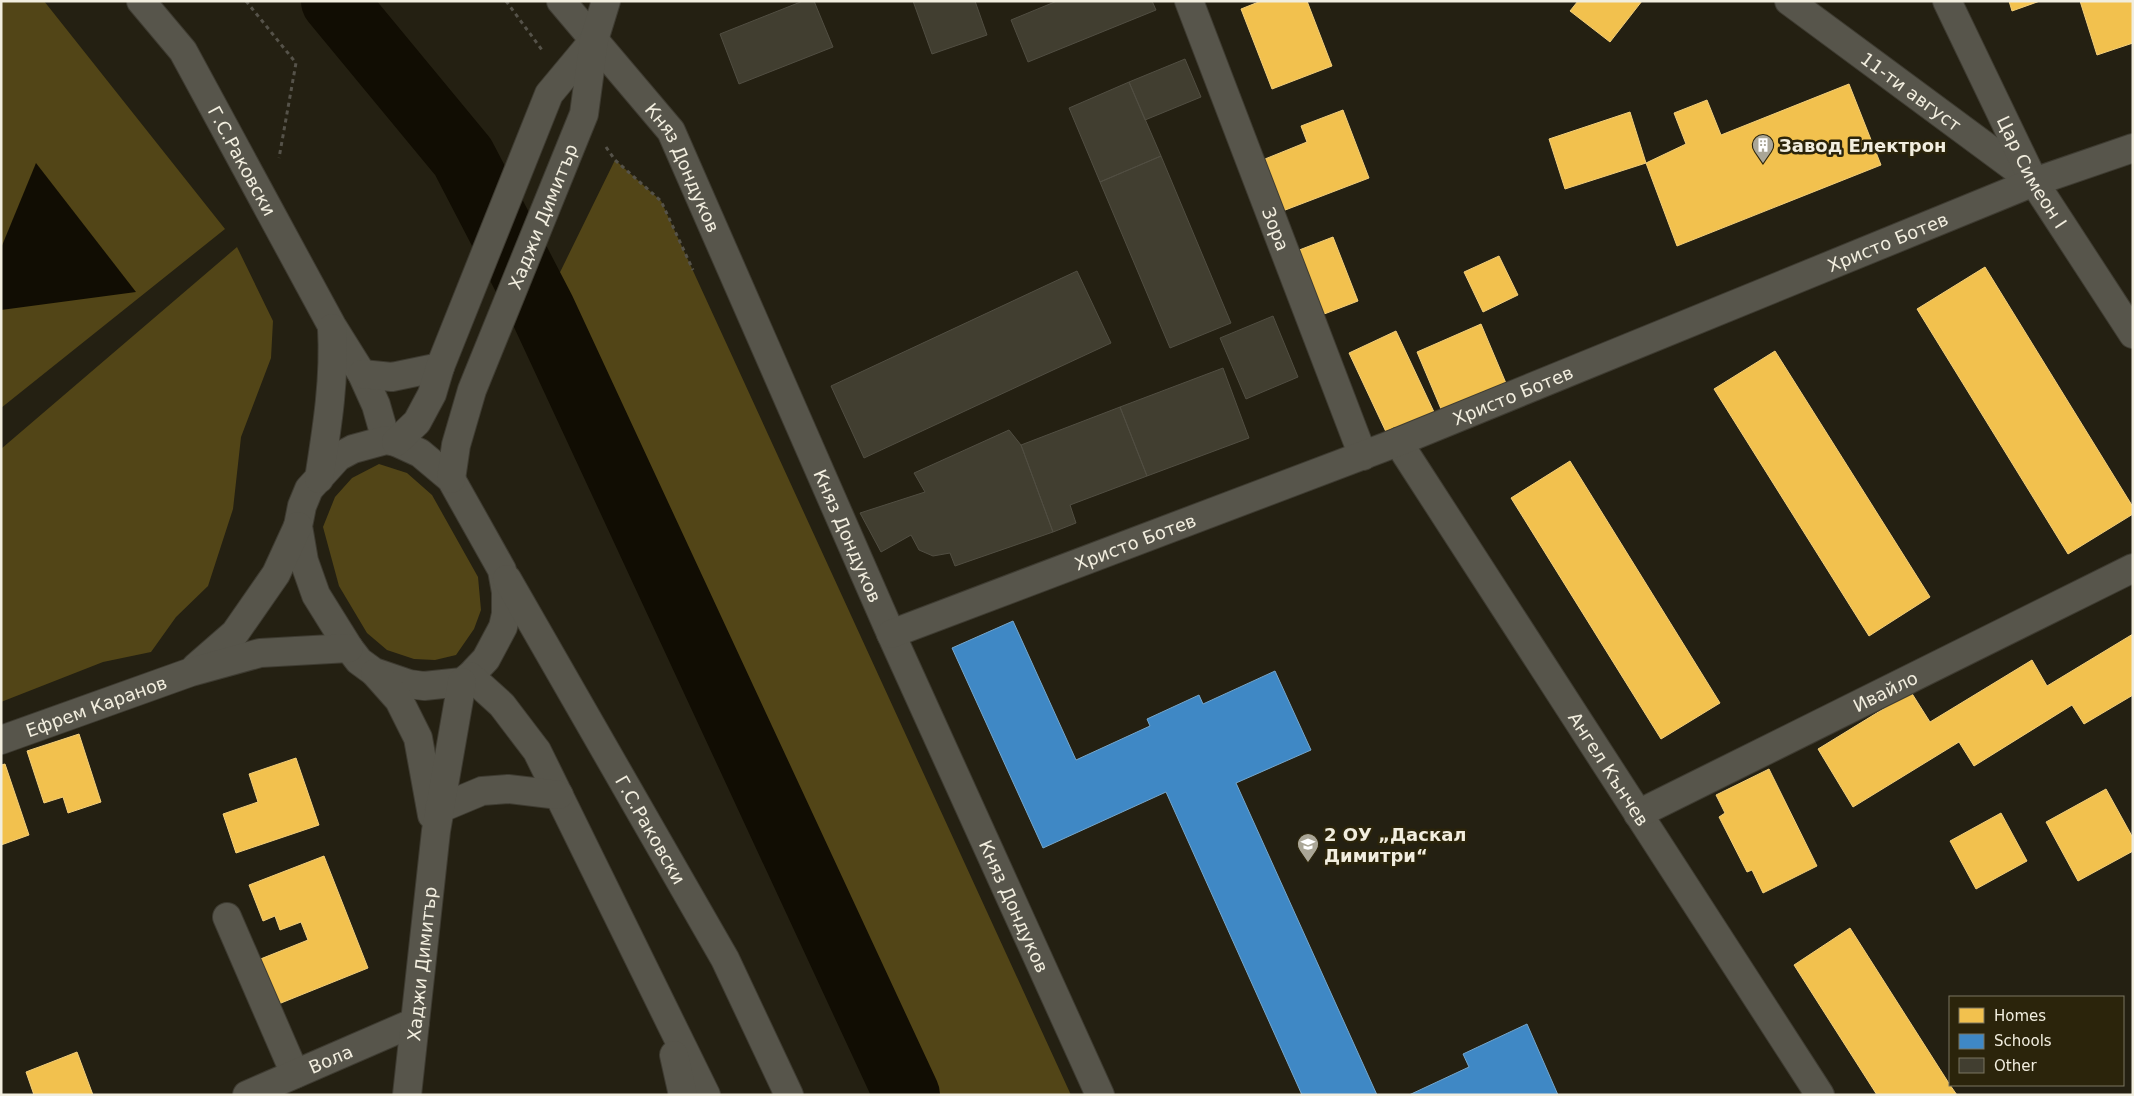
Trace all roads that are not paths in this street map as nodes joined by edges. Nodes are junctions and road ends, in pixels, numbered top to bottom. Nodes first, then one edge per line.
1 (141, 1) edge
2 (561, 1) edge
3 (606, 1) edge
4 (1189, 1) edge
5 (1789, 1) edge
6 (1948, 1) edge
7 (594, 40) junction
8 (2133, 148) edge
9 (2034, 182) junction
10 (332, 326) junction
11 (2133, 334) edge
12 (440, 367) junction
13 (362, 374) junction
14 (391, 441) junction
15 (1398, 442) junction
16 (1362, 456) junction
17 (319, 479) junction
18 (451, 479) junction
19 (298, 526) junction
20 (2133, 568) edge
21 (502, 570) junction
22 (891, 634) junction
23 (349, 648) junction
24 (191, 672) junction
25 (374, 672) junction
26 (466, 679) junction
27 (1, 740) edge
28 (559, 795) junction
29 (1638, 814) junction
30 (437, 820) junction
31 (227, 917) dead end
32 (661, 1002) junction
33 (415, 1022) junction
34 (295, 1074) junction
35 (247, 1095) edge
36 (407, 1095) edge
37 (683, 1095) edge
38 (706, 1095) edge
39 (789, 1095) edge
40 (1100, 1095) edge
41 (1820, 1095) edge

1 - 10 street, Г.С.Раковски
2 - 7 street, Княз Дондуков
3 - 7 street, Хаджи Димитър
4 - 16 street, Зора
5 - 9 street, 11-ти август
6 - 9 street, Цар Симеон I
7 - 12 street, Хаджи Димитър
7 - 18 street, Хаджи Димитър
7 - 22 street, Княз Дондуков
8 - 9 street, Христо Ботев
9 - 11 street, Цар Симеон I
9 - 15 street, Христо Ботев
10 - 13 street, Г.С.Раковски
10 - 17 street
12 - 13 street
12 - 14 street, Хаджи Димитър
13 - 14 street, Г.С.Раковски
14 - 17 street
14 - 18 street
15 - 16 street, Христо Ботев
15 - 29 street, Ангел Кънчев
16 - 22 street, Христо Ботев
17 - 19 street
18 - 21 street, Г.С.Раковски
19 - 23 street
19 - 24 street
20 - 29 street, Ивайло
21 - 26 street
21 - 39 street, Г.С.Раковски
22 - 40 street, Княз Дондуков
23 - 24 street, Ефрем Каранов
23 - 25 street
24 - 27 street, Ефрем Каранов
25 - 26 street
25 - 30 street
26 - 28 street
26 - 30 street
28 - 30 street
28 - 32 street
29 - 41 street, Ангел Кънчев
30 - 33 street, Хаджи Димитър
31 - 34 street
32 - 37 street
32 - 38 street
33 - 34 street, Вола
33 - 36 street, Хаджи Димитър
34 - 35 street, Вола

